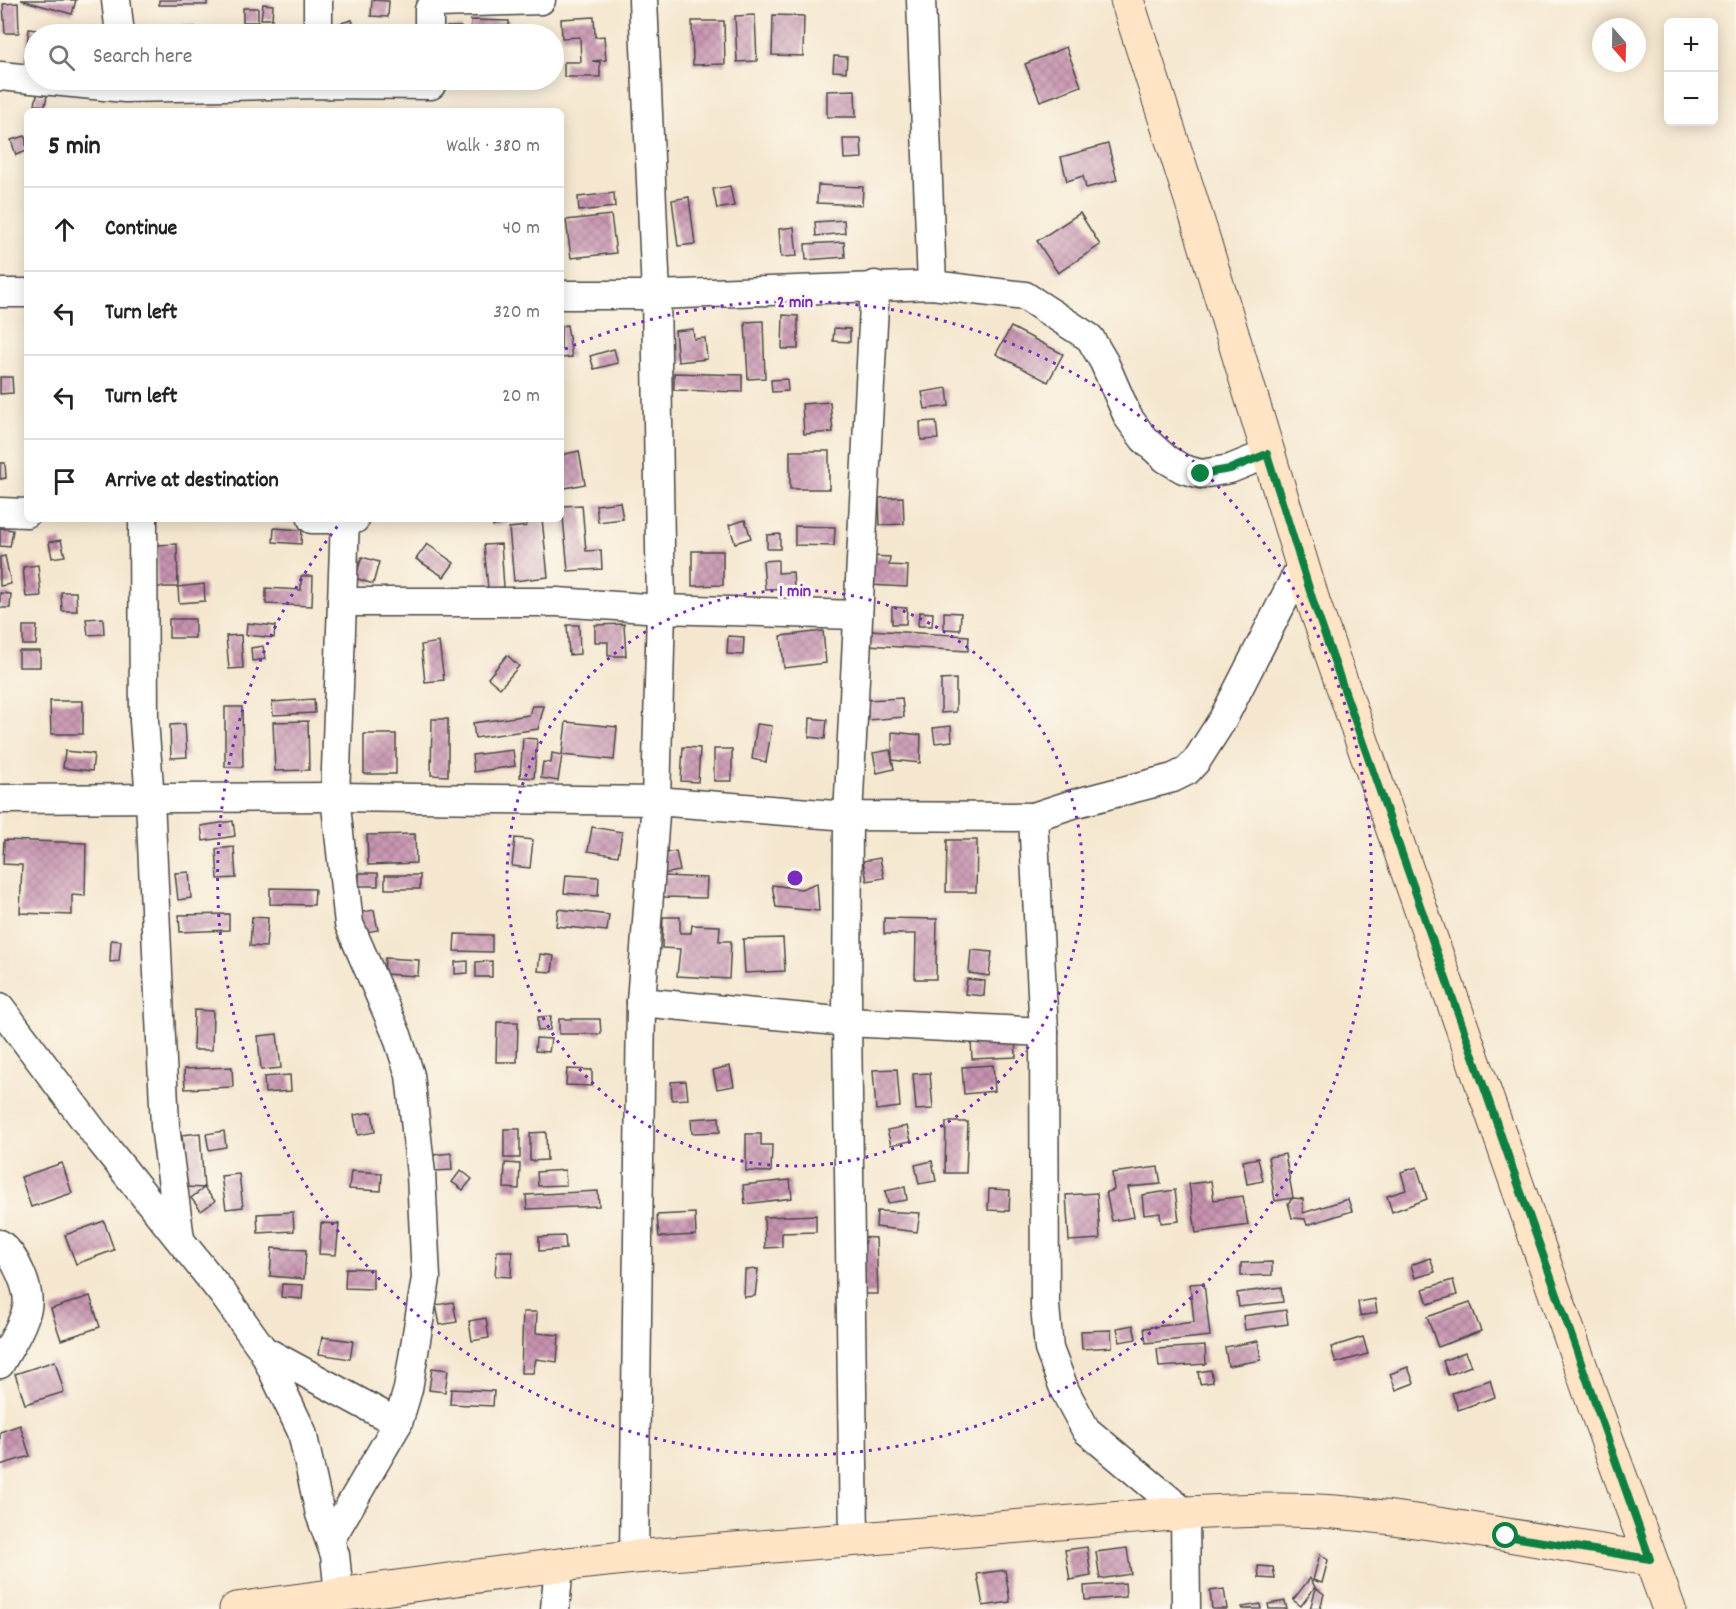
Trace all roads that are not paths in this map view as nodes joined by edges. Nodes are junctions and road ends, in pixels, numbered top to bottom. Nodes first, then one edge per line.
1 (116, 0) edge
2 (318, 0) edge
3 (541, 0) edge
4 (643, 0) edge
5 (921, 0) edge
6 (1127, 0) edge
7 (119, 24) edge
8 (318, 24) edge
9 (429, 24) edge
10 (0, 76) edge
11 (24, 79) edge
12 (104, 90) edge
13 (179, 90) edge
14 (409, 90) edge
15 (431, 92) edge
16 (126, 93) edge
17 (875, 285) junction
18 (932, 285) junction
19 (0, 293) edge
20 (24, 293) edge
21 (564, 295) edge
22 (656, 295) junction
23 (1267, 454) junction
24 (0, 512) edge
25 (24, 513) edge
26 (143, 522) edge
27 (345, 522) edge
28 (1302, 564) junction
29 (342, 602) junction
30 (661, 609) junction
31 (857, 615) junction
32 (335, 797) junction
33 (0, 799) edge
34 (150, 799) junction
35 (656, 801) junction
36 (848, 816) junction
37 (1033, 817) junction
38 (641, 1002) junction
39 (0, 1007) edge
40 (847, 1022) junction
41 (1044, 1032) junction
42 (180, 1239) junction
43 (0, 1244) edge
44 (263, 1350) junction
45 (0, 1364) edge
46 (399, 1423) junction
47 (1185, 1513) junction
48 (854, 1539) junction
49 (330, 1540) junction
50 (634, 1557) junction
51 (1650, 1559) junction
52 (559, 1565) junction
53 (339, 1594) junction
54 (282, 1605) edge
55 (236, 1609) edge
56 (555, 1609) edge
57 (1186, 1609) edge
58 (1669, 1609) edge

1 - 7 street
2 - 8 street
3 - 9 street
4 - 22 street
5 - 18 street
6 - 23 street
10 - 11 street
12 - 16 street
13 - 16 street
14 - 15 street
17 - 18 street
17 - 22 street
17 - 31 street
18 - 23 street
19 - 20 street
21 - 22 street
22 - 30 street
23 - 28 street
24 - 25 street
26 - 34 street
27 - 29 street
28 - 37 street
28 - 51 street
29 - 30 street
29 - 32 street
30 - 31 street
30 - 35 street
31 - 36 street
32 - 34 street
32 - 35 street
32 - 46 street
33 - 34 street
34 - 42 street
35 - 36 street
35 - 38 street
36 - 37 street
36 - 40 street
37 - 41 street
38 - 40 street
38 - 50 street
39 - 42 street
40 - 41 street
40 - 48 street
41 - 47 street
42 - 44 street
43 - 45 street
44 - 46 street
44 - 49 street
46 - 49 street
47 - 48 street
47 - 51 street
47 - 57 street
48 - 50 street
49 - 53 street
50 - 52 street
51 - 58 street
52 - 53 street
52 - 56 street
53 - 54 street
54 - 55 street

